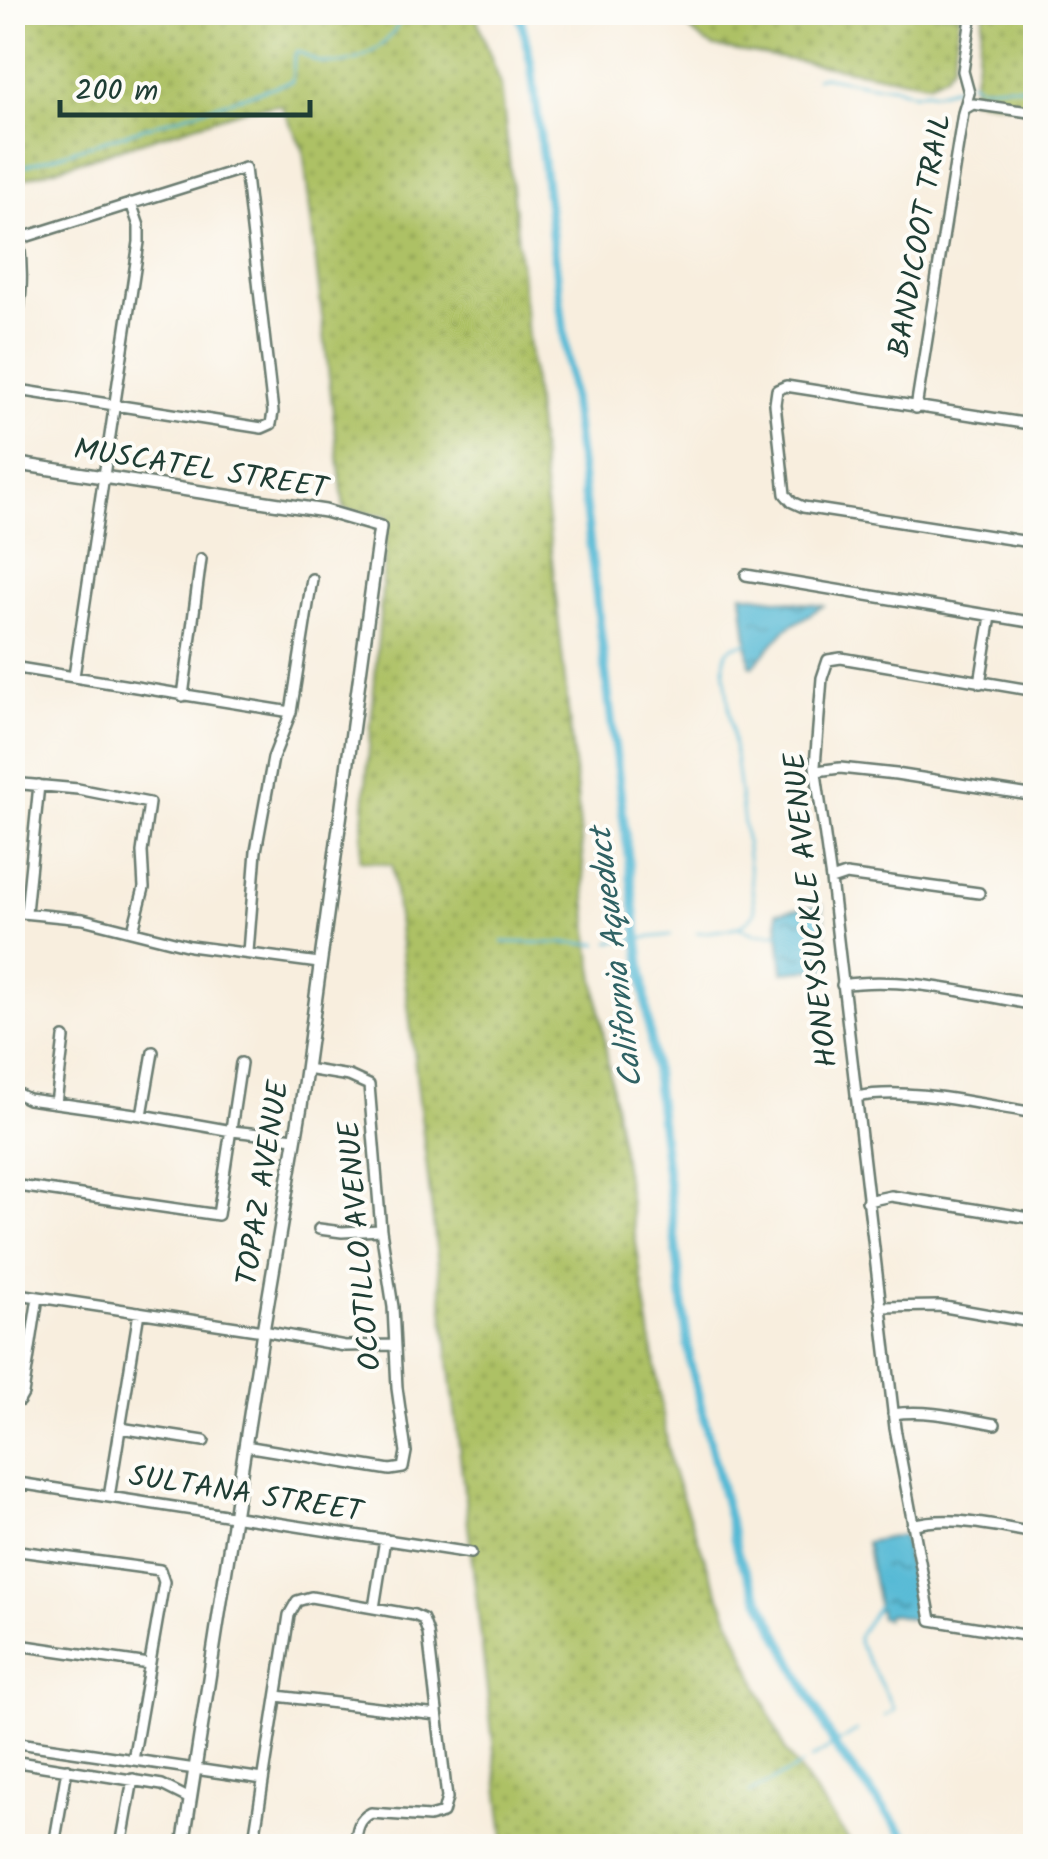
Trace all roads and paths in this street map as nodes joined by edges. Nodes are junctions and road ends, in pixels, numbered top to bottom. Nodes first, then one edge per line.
1 (972, 12) edge
2 (966, 108) junction
3 (1036, 112) edge
4 (131, 203) junction
5 (15, 240) edge
6 (12, 358) edge
7 (12, 389) edge
8 (115, 406) junction
9 (916, 408) junction
10 (1036, 425) edge
11 (12, 463) edge
12 (104, 478) junction
13 (380, 527) joint
14 (1036, 543) edge
15 (201, 559) dead end
16 (746, 575) dead end
17 (312, 579) dead end
18 (991, 616) junction
19 (1036, 623) edge
20 (12, 668) edge
21 (74, 676) junction
22 (980, 683) junction
23 (1036, 691) edge
24 (182, 696) junction
25 (291, 712) junction
26 (816, 771) junction
27 (12, 783) edge
28 (39, 785) junction
29 (1036, 796) edge
30 (831, 880) junction
31 (979, 893) dead end
32 (12, 912) edge
33 (26, 912) junction
34 (133, 930) junction
35 (248, 952) junction
36 (320, 963) junction
37 (842, 985) junction
38 (1036, 1005) edge
39 (64, 1038) dead end
40 (153, 1052) dead end
41 (241, 1063) dead end
42 (306, 1070) junction
43 (12, 1091) edge
44 (856, 1097) junction
45 (56, 1103) junction
46 (1036, 1113) edge
47 (142, 1115) junction
48 (232, 1131) junction
49 (295, 1138) junction
50 (12, 1184) edge
51 (868, 1202) junction
52 (1036, 1220) edge
53 (319, 1229) dead end
54 (381, 1230) junction
55 (12, 1293) edge
56 (38, 1297) junction
57 (880, 1307) junction
58 (139, 1312) junction
59 (1036, 1322) edge
60 (263, 1331) junction
61 (394, 1346) junction
62 (13, 1405) edge
63 (893, 1414) junction
64 (995, 1424) dead end
65 (120, 1428) junction
66 (204, 1441) dead end
67 (245, 1446) junction
68 (16, 1482) edge
69 (110, 1496) junction
70 (234, 1516) junction
71 (912, 1526) junction
72 (1036, 1533) edge
73 (384, 1540) junction
74 (12, 1546) edge
75 (471, 1553) dead end
76 (374, 1608) junction
77 (1036, 1637) edge
78 (12, 1644) edge
79 (149, 1664) junction
80 (278, 1696) junction
81 (438, 1715) junction
82 (12, 1742) edge
83 (133, 1760) junction
84 (12, 1761) edge
85 (195, 1769) junction
86 (67, 1770) junction
87 (132, 1779) junction
88 (263, 1779) junction
89 (190, 1799) junction
90 (54, 1846) edge
91 (120, 1846) edge
92 (183, 1846) edge
93 (253, 1846) edge
94 (355, 1846) edge

1 - 2 street, BANDICOOT TRAIL
2 - 3 street
2 - 9 street, BANDICOOT TRAIL
4 - 5 street
4 - 8 street
4 - 8 street
5 - 6 street
7 - 8 street
8 - 12 street
9 - 10 street
9 - 14 street
11 - 12 street, MUSCATEL STREET
12 - 13 street, MUSCATEL STREET
12 - 21 street
13 - 36 street, TOPAZ AVENUE
15 - 24 street
16 - 18 street
17 - 25 street
18 - 19 street
18 - 22 street
20 - 21 street
21 - 24 street
22 - 23 street
22 - 26 street, HONEYSUCKLE AVENUE
24 - 25 street
25 - 35 street
26 - 29 street
26 - 30 street, HONEYSUCKLE AVENUE
27 - 28 street
28 - 33 street
28 - 34 street
30 - 31 street
30 - 37 street, HONEYSUCKLE AVENUE
32 - 33 street
33 - 34 street
34 - 35 street
35 - 36 street
36 - 42 street, TOPAZ AVENUE
37 - 38 street
37 - 44 street, HONEYSUCKLE AVENUE
39 - 45 street
40 - 47 street
41 - 48 street
42 - 49 street, TOPAZ AVENUE
42 - 54 street, OCOTILLO AVENUE
43 - 45 street
44 - 46 street
44 - 51 street, HONEYSUCKLE AVENUE
45 - 47 street
47 - 48 street
48 - 49 street
48 - 50 street
49 - 60 street, TOPAZ AVENUE
51 - 52 street
51 - 57 street, HONEYSUCKLE AVENUE
53 - 54 street
54 - 61 street, OCOTILLO AVENUE
55 - 56 street
56 - 58 street
56 - 62 street
57 - 59 street
57 - 63 street, HONEYSUCKLE AVENUE
58 - 60 street
58 - 65 street
60 - 61 street
60 - 67 street, TOPAZ AVENUE
61 - 67 street, OCOTILLO AVENUE
63 - 64 street
63 - 71 street, HONEYSUCKLE AVENUE
65 - 66 street
65 - 69 street
67 - 70 street, TOPAZ AVENUE
68 - 69 street, SULTANA STREET
68 - 74 street
69 - 70 street, SULTANA STREET
70 - 73 street, SULTANA STREET
70 - 85 street, TOPAZ AVENUE
71 - 72 street
71 - 77 street, HONEYSUCKLE AVENUE
73 - 75 street, SULTANA STREET
73 - 76 street
74 - 79 street
76 - 80 street
76 - 81 street
78 - 79 street
79 - 83 street
80 - 81 street
80 - 88 street
81 - 94 street
82 - 83 street
83 - 85 street
84 - 86 street
85 - 88 street
85 - 89 street, TOPAZ AVENUE
86 - 87 street
86 - 90 street
87 - 89 street
87 - 91 street
88 - 93 street
89 - 92 street, TOPAZ AVENUE

